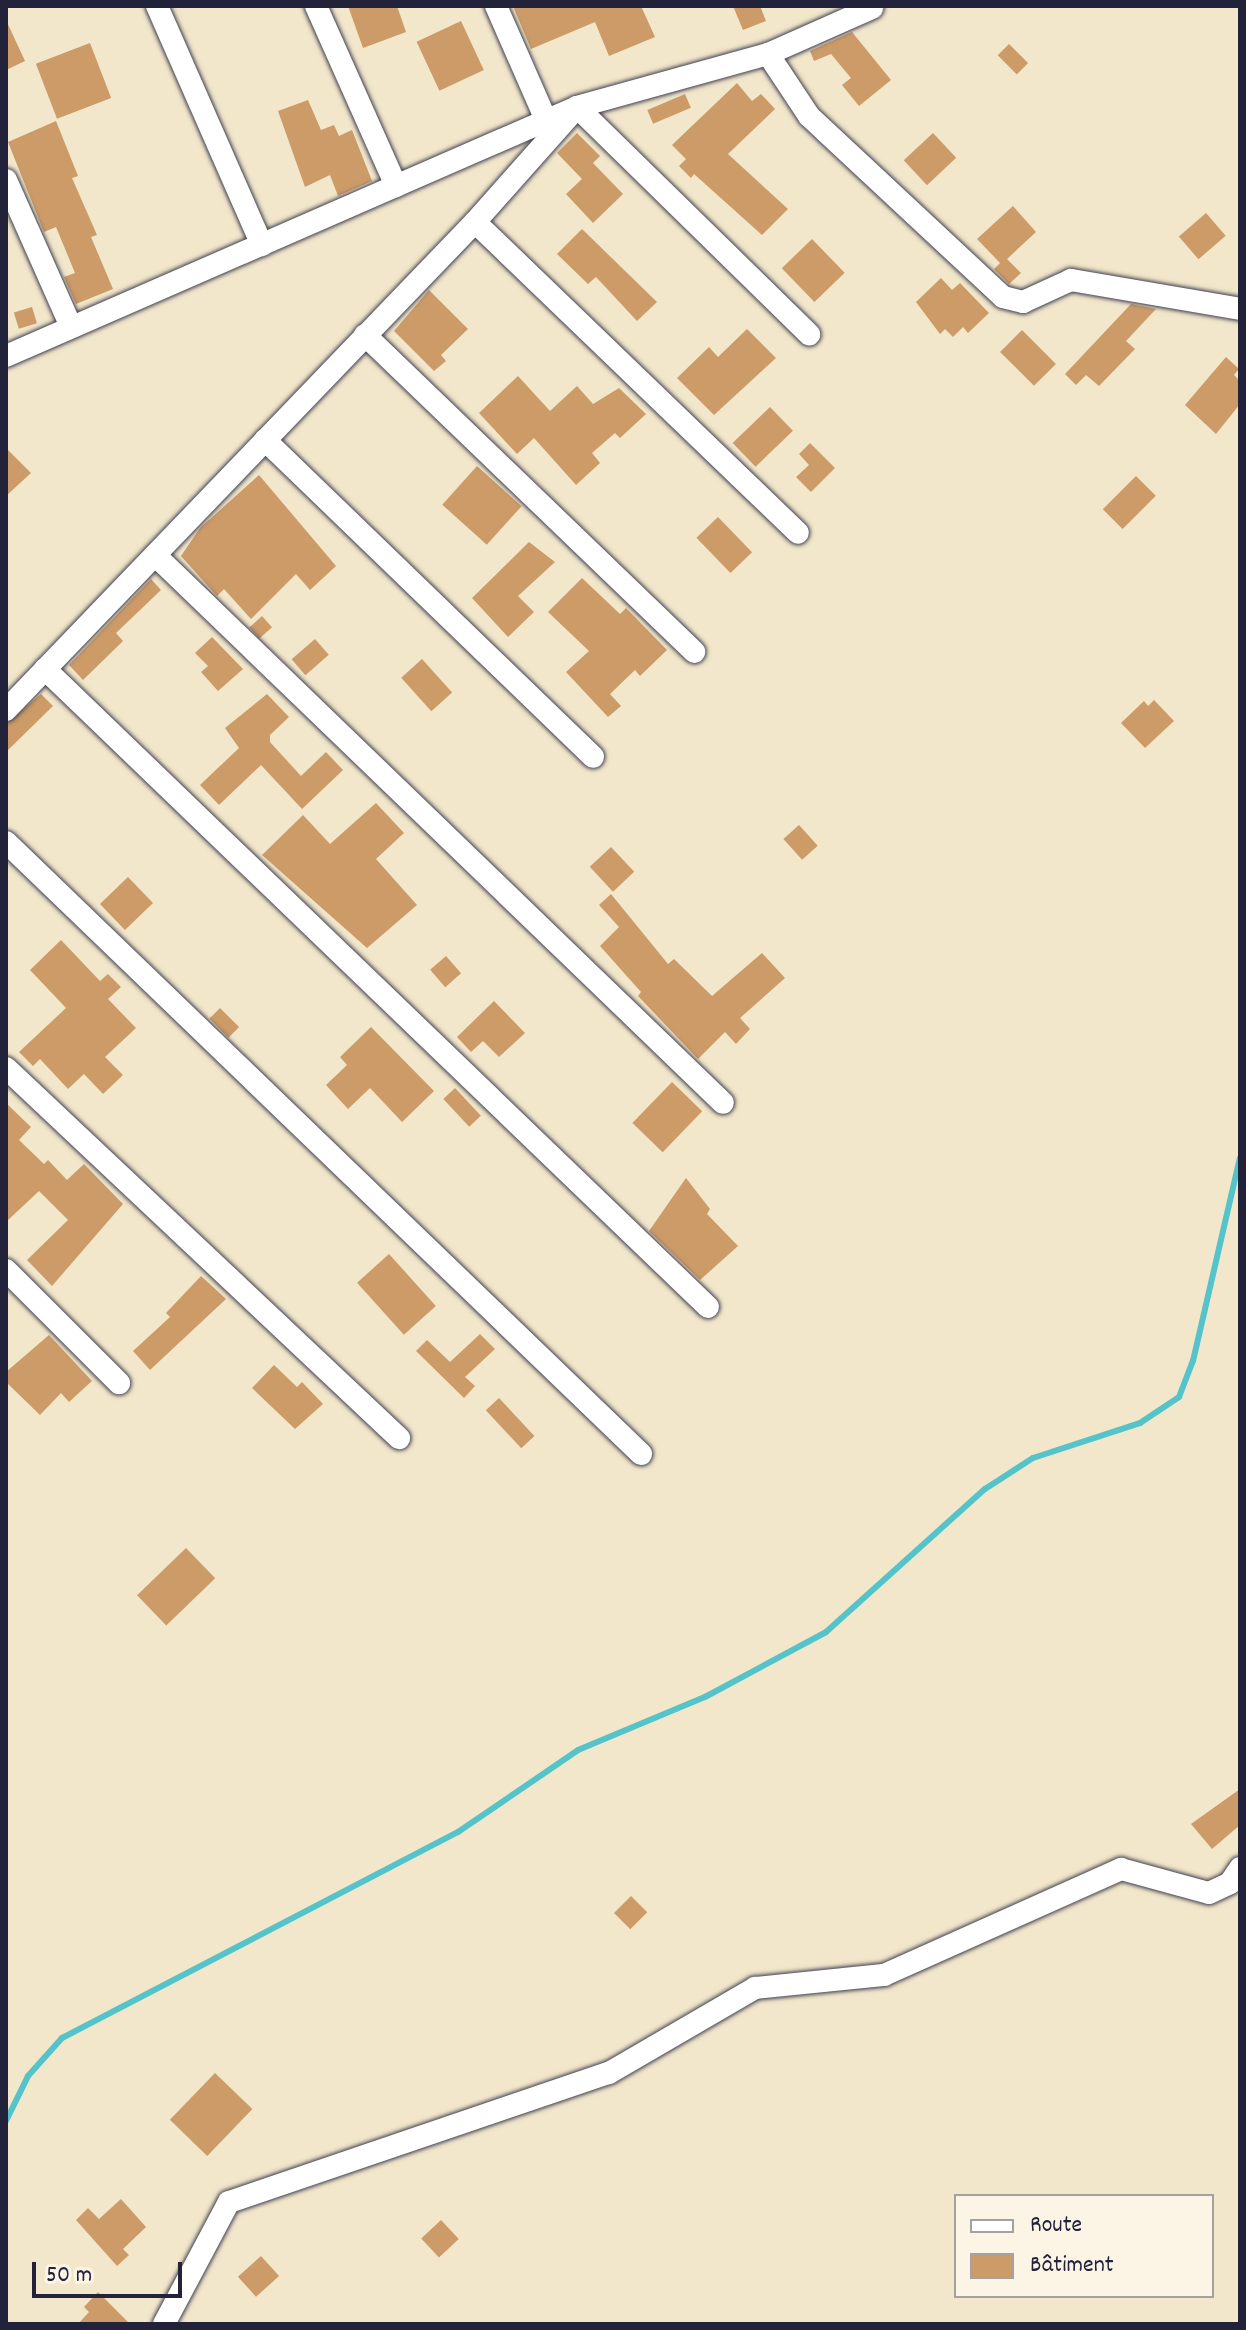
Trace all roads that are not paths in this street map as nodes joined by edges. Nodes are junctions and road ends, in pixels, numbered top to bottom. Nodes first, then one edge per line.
1 (157, 6) edge
2 (316, 6) edge
3 (496, 6) edge
4 (872, 8) edge
5 (768, 54) junction
6 (577, 107) junction
7 (546, 120) junction
8 (6, 180) edge
9 (396, 186) junction
10 (475, 222) junction
11 (262, 245) junction
12 (1240, 309) edge
13 (71, 327) junction
14 (809, 334) dead end
15 (365, 335) junction
16 (6, 356) edge
17 (265, 440) junction
18 (798, 533) dead end
19 (155, 555) junction
20 (694, 652) dead end
21 (45, 669) junction
22 (6, 710) edge
23 (593, 757) dead end
24 (6, 842) edge
25 (6, 1068) edge
26 (723, 1103) dead end
27 (6, 1270) edge
28 (708, 1307) dead end
29 (119, 1383) dead end
30 (399, 1438) dead end
31 (641, 1454) dead end
32 (1240, 1868) edge
33 (164, 2324) edge

1 - 11 street
2 - 9 street
3 - 7 street
4 - 5 street
5 - 6 street
5 - 12 street
6 - 7 street
6 - 10 street
6 - 14 street
7 - 9 street
8 - 13 street
9 - 11 street
10 - 15 street
10 - 18 street
11 - 13 street
13 - 16 street
15 - 17 street
15 - 20 street
17 - 19 street
17 - 23 street
19 - 21 street
19 - 26 street
21 - 22 street
21 - 28 street
24 - 31 street
25 - 30 street
27 - 29 street
32 - 33 street

